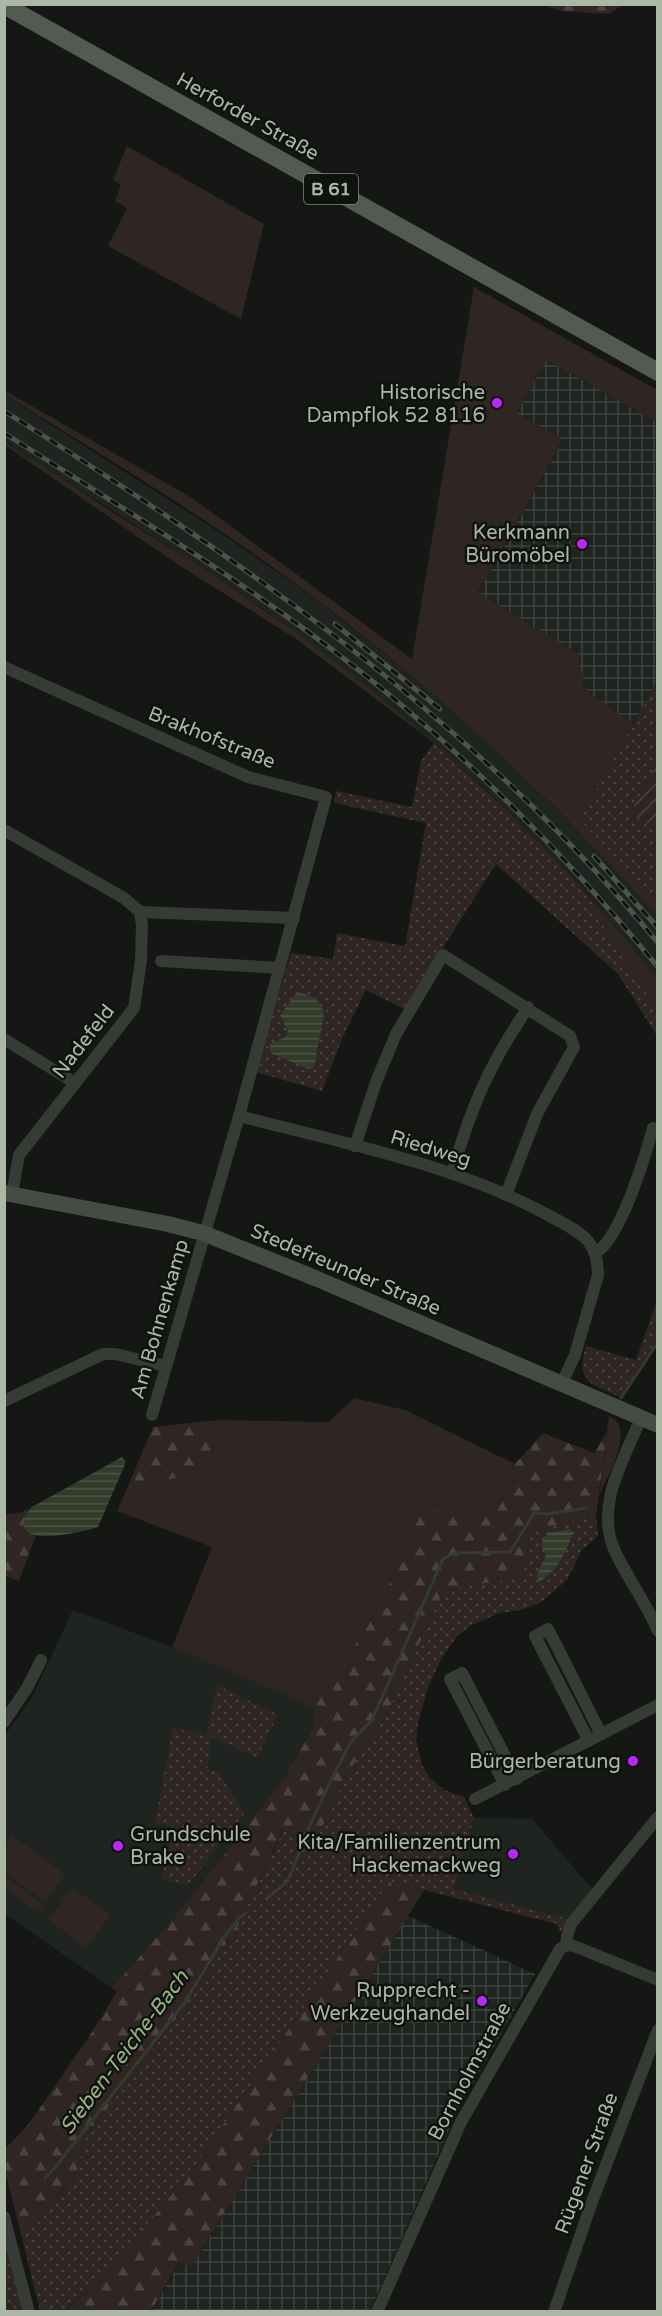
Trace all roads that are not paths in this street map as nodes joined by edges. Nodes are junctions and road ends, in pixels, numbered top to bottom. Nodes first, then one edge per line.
1 (4, 5) edge
2 (657, 372) edge
3 (4, 667) edge
4 (4, 830) edge
5 (140, 912) junction
6 (294, 918) junction
7 (161, 961) dead end
8 (280, 968) junction
9 (528, 1008) junction
10 (4, 1039) edge
11 (75, 1083) junction
12 (239, 1116) junction
13 (653, 1128) dead end
14 (355, 1146) junction
15 (452, 1174) junction
16 (8, 1193) edge
17 (506, 1195) junction
18 (203, 1233) junction
19 (595, 1253) junction
20 (166, 1366) junction
21 (562, 1383) junction
22 (4, 1401) edge
23 (152, 1415) dead end
24 (641, 1418) junction
25 (657, 1425) edge
26 (657, 1631) edge
27 (41, 1660) dead end
28 (657, 1705) edge
29 (4, 1722) edge
30 (601, 1734) junction
31 (589, 1741) junction
32 (517, 1779) junction
33 (505, 1785) junction
34 (475, 1799) dead end
35 (657, 1817) edge
36 (566, 1945) junction
37 (657, 1980) edge
38 (657, 2030) edge
39 (4, 2217) edge
40 (29, 2312) edge
41 (377, 2312) edge
42 (554, 2312) edge

1 - 2 main road, Herforder Straße / B 61
3 - 6 street, Brakhofstraße
4 - 5 street
5 - 6 street
5 - 11 street, Nadefeld
6 - 8 street, Brakhofstraße
7 - 8 street
8 - 12 street, Brakhofstraße
9 - 14 street
9 - 15 street
9 - 17 street
10 - 11 street
11 - 16 street, Nadefeld
12 - 14 street, Riedweg
12 - 18 street, Brakhofstraße
13 - 19 street
14 - 15 street, Riedweg
15 - 17 street, Riedweg
16 - 18 street, Stedefreunder Straße
17 - 19 street, Riedweg
18 - 20 street, Am Bohnenkamp
18 - 21 street, Stedefreunder Straße
19 - 21 street
20 - 22 street
20 - 23 street, Am Bohnenkamp
21 - 24 street, Stedefreunder Straße
24 - 25 street, Stedefreunder Straße
24 - 26 street
27 - 29 street
28 - 30 street
30 - 31 street
30 - 31 street
31 - 32 street
32 - 33 street
32 - 33 street
33 - 34 street
35 - 36 street, Bornholmstraße
36 - 37 street
36 - 41 street, Bornholmstraße
38 - 42 street, Rügener Straße
39 - 40 street

